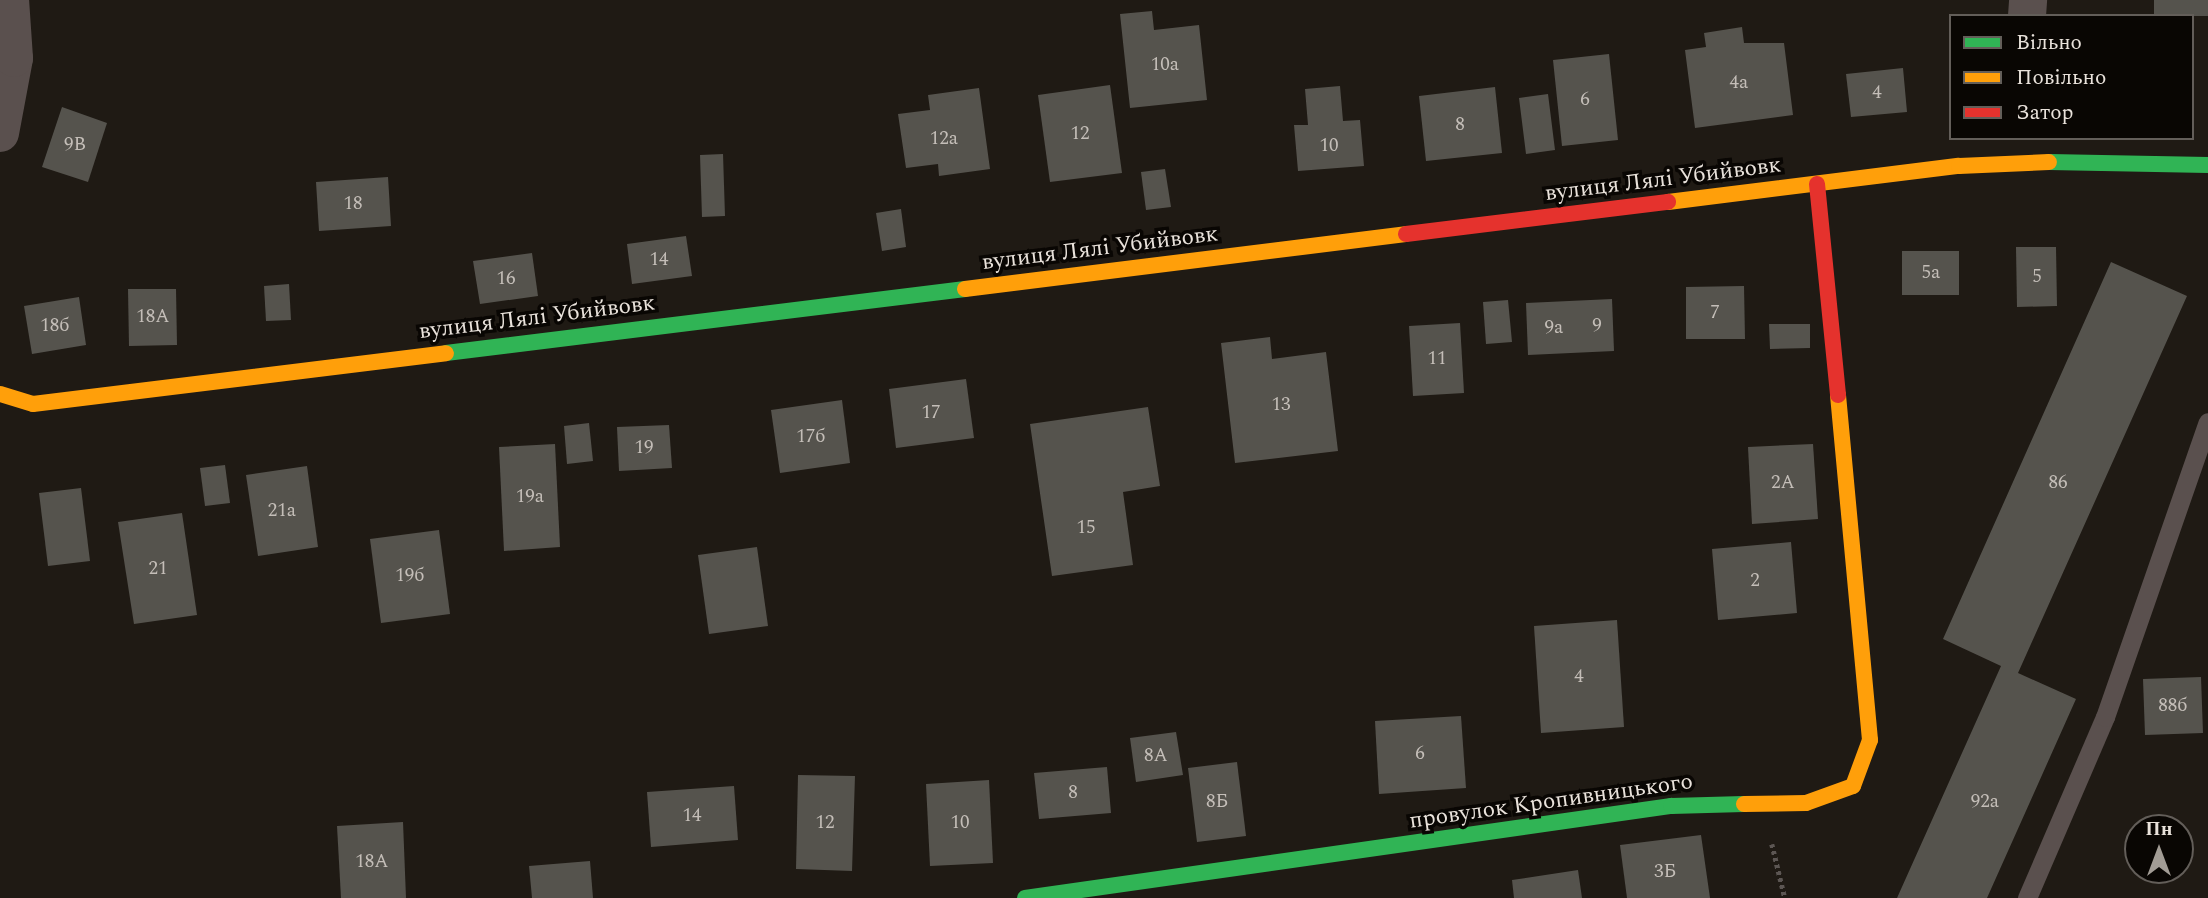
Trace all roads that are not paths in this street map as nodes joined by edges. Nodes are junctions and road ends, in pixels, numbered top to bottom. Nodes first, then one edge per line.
1 (10, 0) edge
2 (1, 118) edge
3 (2027, 150) edge
4 (2208, 165) edge
5 (1817, 184) junction
6 (0, 394) edge
7 (2208, 422) edge
8 (1026, 898) edge
9 (2027, 898) edge

1 - 2 street
3 - 4 street, вулиця Лялі Убийвовк
3 - 5 street, вулиця Лялі Убийвовк
5 - 6 street, вулиця Лялі Убийвовк
5 - 8 street, провулок Кропивницького
7 - 9 lane

